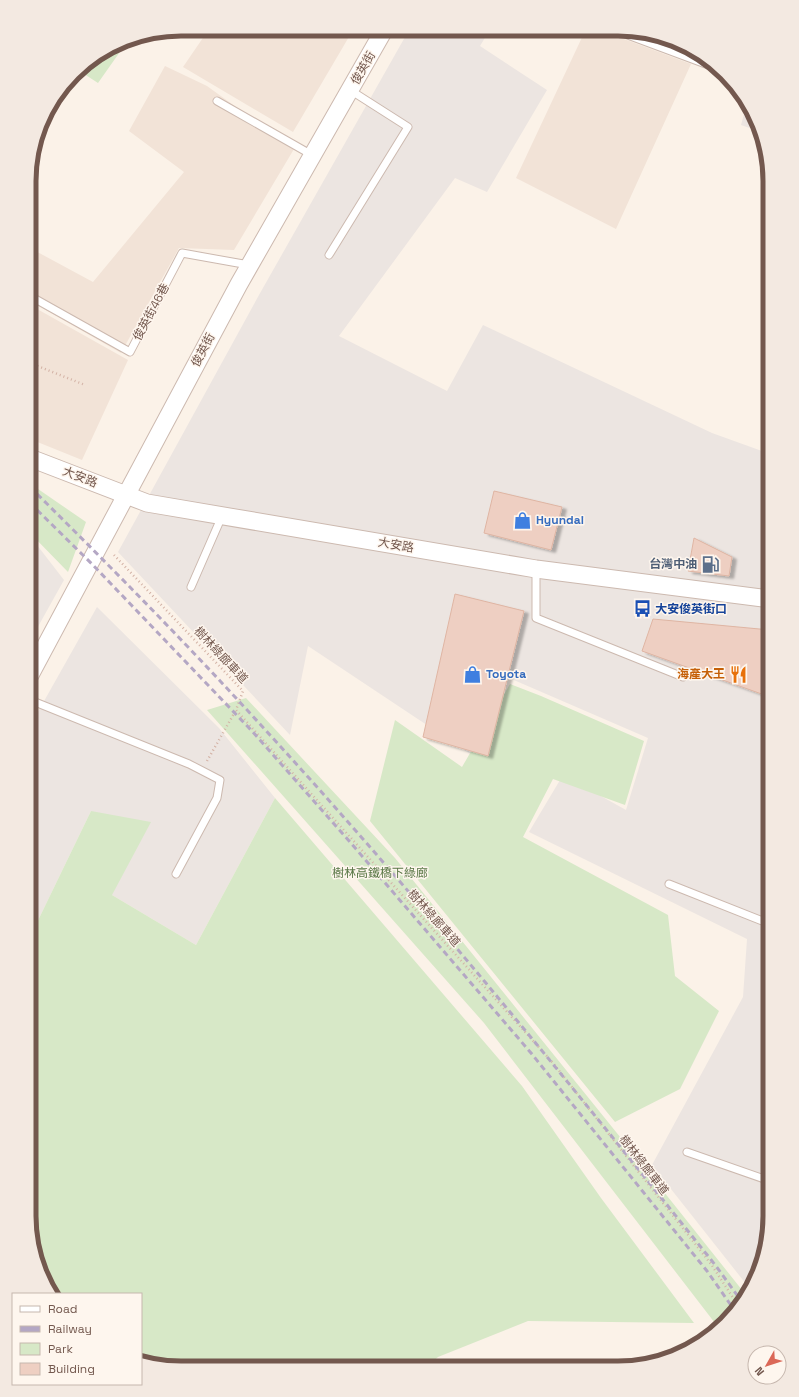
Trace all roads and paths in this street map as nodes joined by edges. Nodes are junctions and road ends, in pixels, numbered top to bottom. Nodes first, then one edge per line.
1 (381, 36) edge
2 (648, 39) edge
3 (690, 55) edge
4 (350, 90) junction
5 (217, 101) dead end
6 (313, 156) junction
7 (329, 255) dead end
8 (250, 265) junction
9 (36, 299) edge
10 (36, 365) edge
11 (85, 385) dead end
12 (36, 460) edge
13 (126, 495) junction
14 (222, 516) junction
15 (114, 555) dead end
16 (536, 569) junction
17 (191, 587) dead end
18 (763, 598) edge
19 (36, 664) edge
20 (683, 677) dead end
21 (36, 702) edge
22 (236, 710) junction
23 (202, 770) junction
24 (176, 874) dead end
25 (669, 884) dead end
26 (763, 921) edge
27 (687, 1152) dead end
28 (763, 1179) edge
29 (735, 1301) edge

1 - 4 street, 俊英街
2 - 3 street
4 - 6 street, 俊英街
4 - 7 lane
5 - 6 lane
6 - 8 street, 俊英街
8 - 9 lane, 俊英街46巷
8 - 13 street, 俊英街
10 - 11 path
12 - 13 street, 大安路
13 - 14 street, 大安路
13 - 19 street, 俊英街
14 - 16 street, 大安路
14 - 17 lane
15 - 22 path, 樹林綠廊車道
16 - 18 street, 大安路
16 - 20 lane
21 - 23 lane
22 - 23 path
22 - 29 path, 樹林綠廊車道
23 - 24 lane
25 - 26 lane
27 - 28 lane

